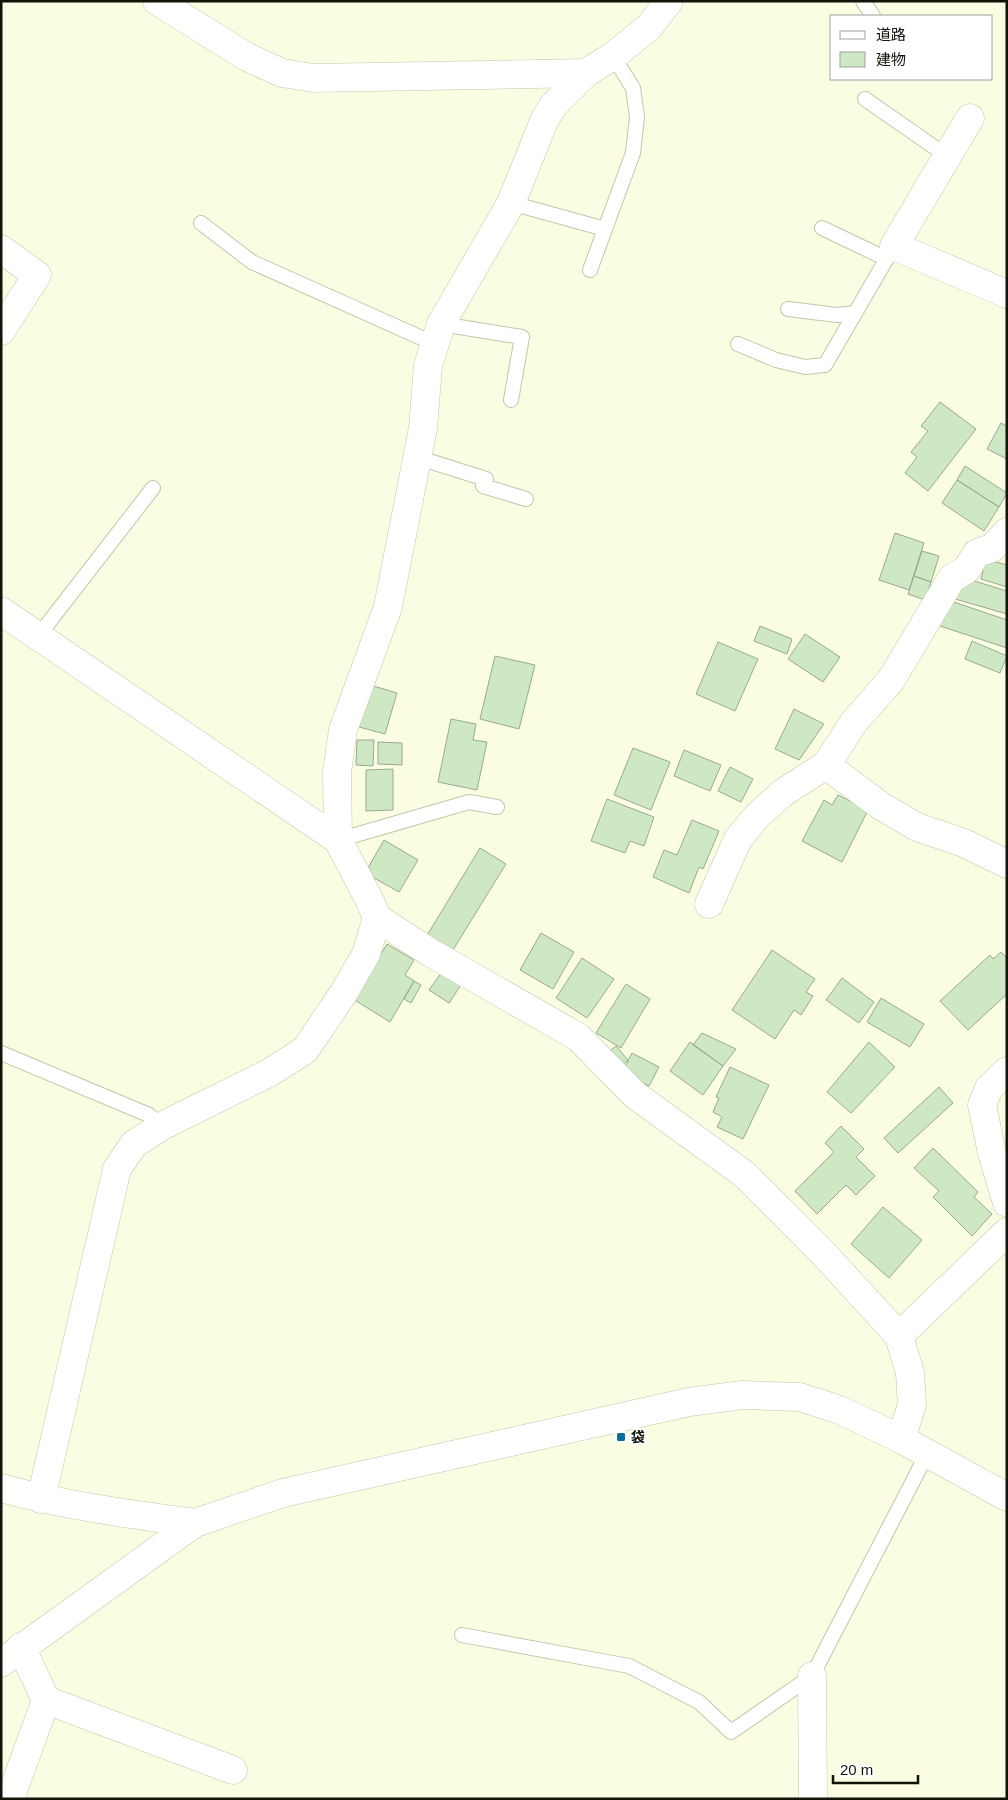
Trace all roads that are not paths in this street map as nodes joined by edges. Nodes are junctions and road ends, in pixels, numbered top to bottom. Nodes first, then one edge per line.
1 (157, 1) edge
2 (669, 1) edge
3 (863, 1) edge
4 (872, 15) edge
5 (614, 56) junction
6 (586, 73) junction
7 (865, 99) dead end
8 (970, 118) dead end
9 (947, 156) junction
10 (511, 203) junction
11 (202, 223) dead end
12 (822, 228) dead end
13 (605, 229) junction
14 (1, 249) edge
15 (890, 253) junction
16 (590, 270) dead end
17 (1007, 294) edge
18 (788, 309) dead end
19 (855, 313) junction
20 (1, 331) edge
21 (438, 334) junction
22 (738, 344) dead end
23 (511, 400) dead end
24 (416, 457) junction
25 (153, 488) dead end
26 (526, 499) dead end
27 (1007, 532) edge
28 (1, 611) edge
29 (39, 635) junction
30 (826, 765) junction
31 (498, 807) dead end
32 (338, 840) junction
33 (1007, 864) edge
34 (708, 904) dead end
35 (376, 918) junction
36 (1, 1053) edge
37 (1007, 1071) edge
38 (162, 1126) junction
39 (1007, 1203) edge
40 (1007, 1232) edge
41 (899, 1336) junction
42 (901, 1439) junction
43 (926, 1454) junction
44 (1, 1488) edge
45 (1007, 1497) edge
46 (41, 1499) junction
47 (194, 1523) junction
48 (462, 1635) dead end
49 (11, 1655) edge
50 (812, 1676) junction
51 (46, 1700) junction
52 (232, 1770) dead end
53 (10, 1799) edge
54 (813, 1799) edge

1 - 6 street
2 - 5 street
3 - 4 lane
5 - 6 street
5 - 13 lane
6 - 10 street
7 - 9 lane
8 - 9 street
9 - 15 street
10 - 13 lane
10 - 21 street
11 - 21 lane
12 - 15 lane
13 - 16 lane
14 - 20 street
15 - 17 street
15 - 19 lane
18 - 19 lane
19 - 22 lane
21 - 23 lane
21 - 24 street
24 - 26 lane
24 - 32 street
25 - 29 lane
27 - 30 street
28 - 29 street
29 - 32 street
30 - 33 street
30 - 34 street
31 - 32 lane
32 - 35 street
35 - 38 street
35 - 41 street
36 - 38 lane
37 - 39 street
38 - 46 street
40 - 41 street
41 - 42 street
42 - 43 street
42 - 47 street
43 - 45 street
43 - 50 lane
44 - 46 street
46 - 47 street
47 - 49 street
48 - 50 lane
49 - 51 street
50 - 54 street
51 - 52 street
51 - 53 street

